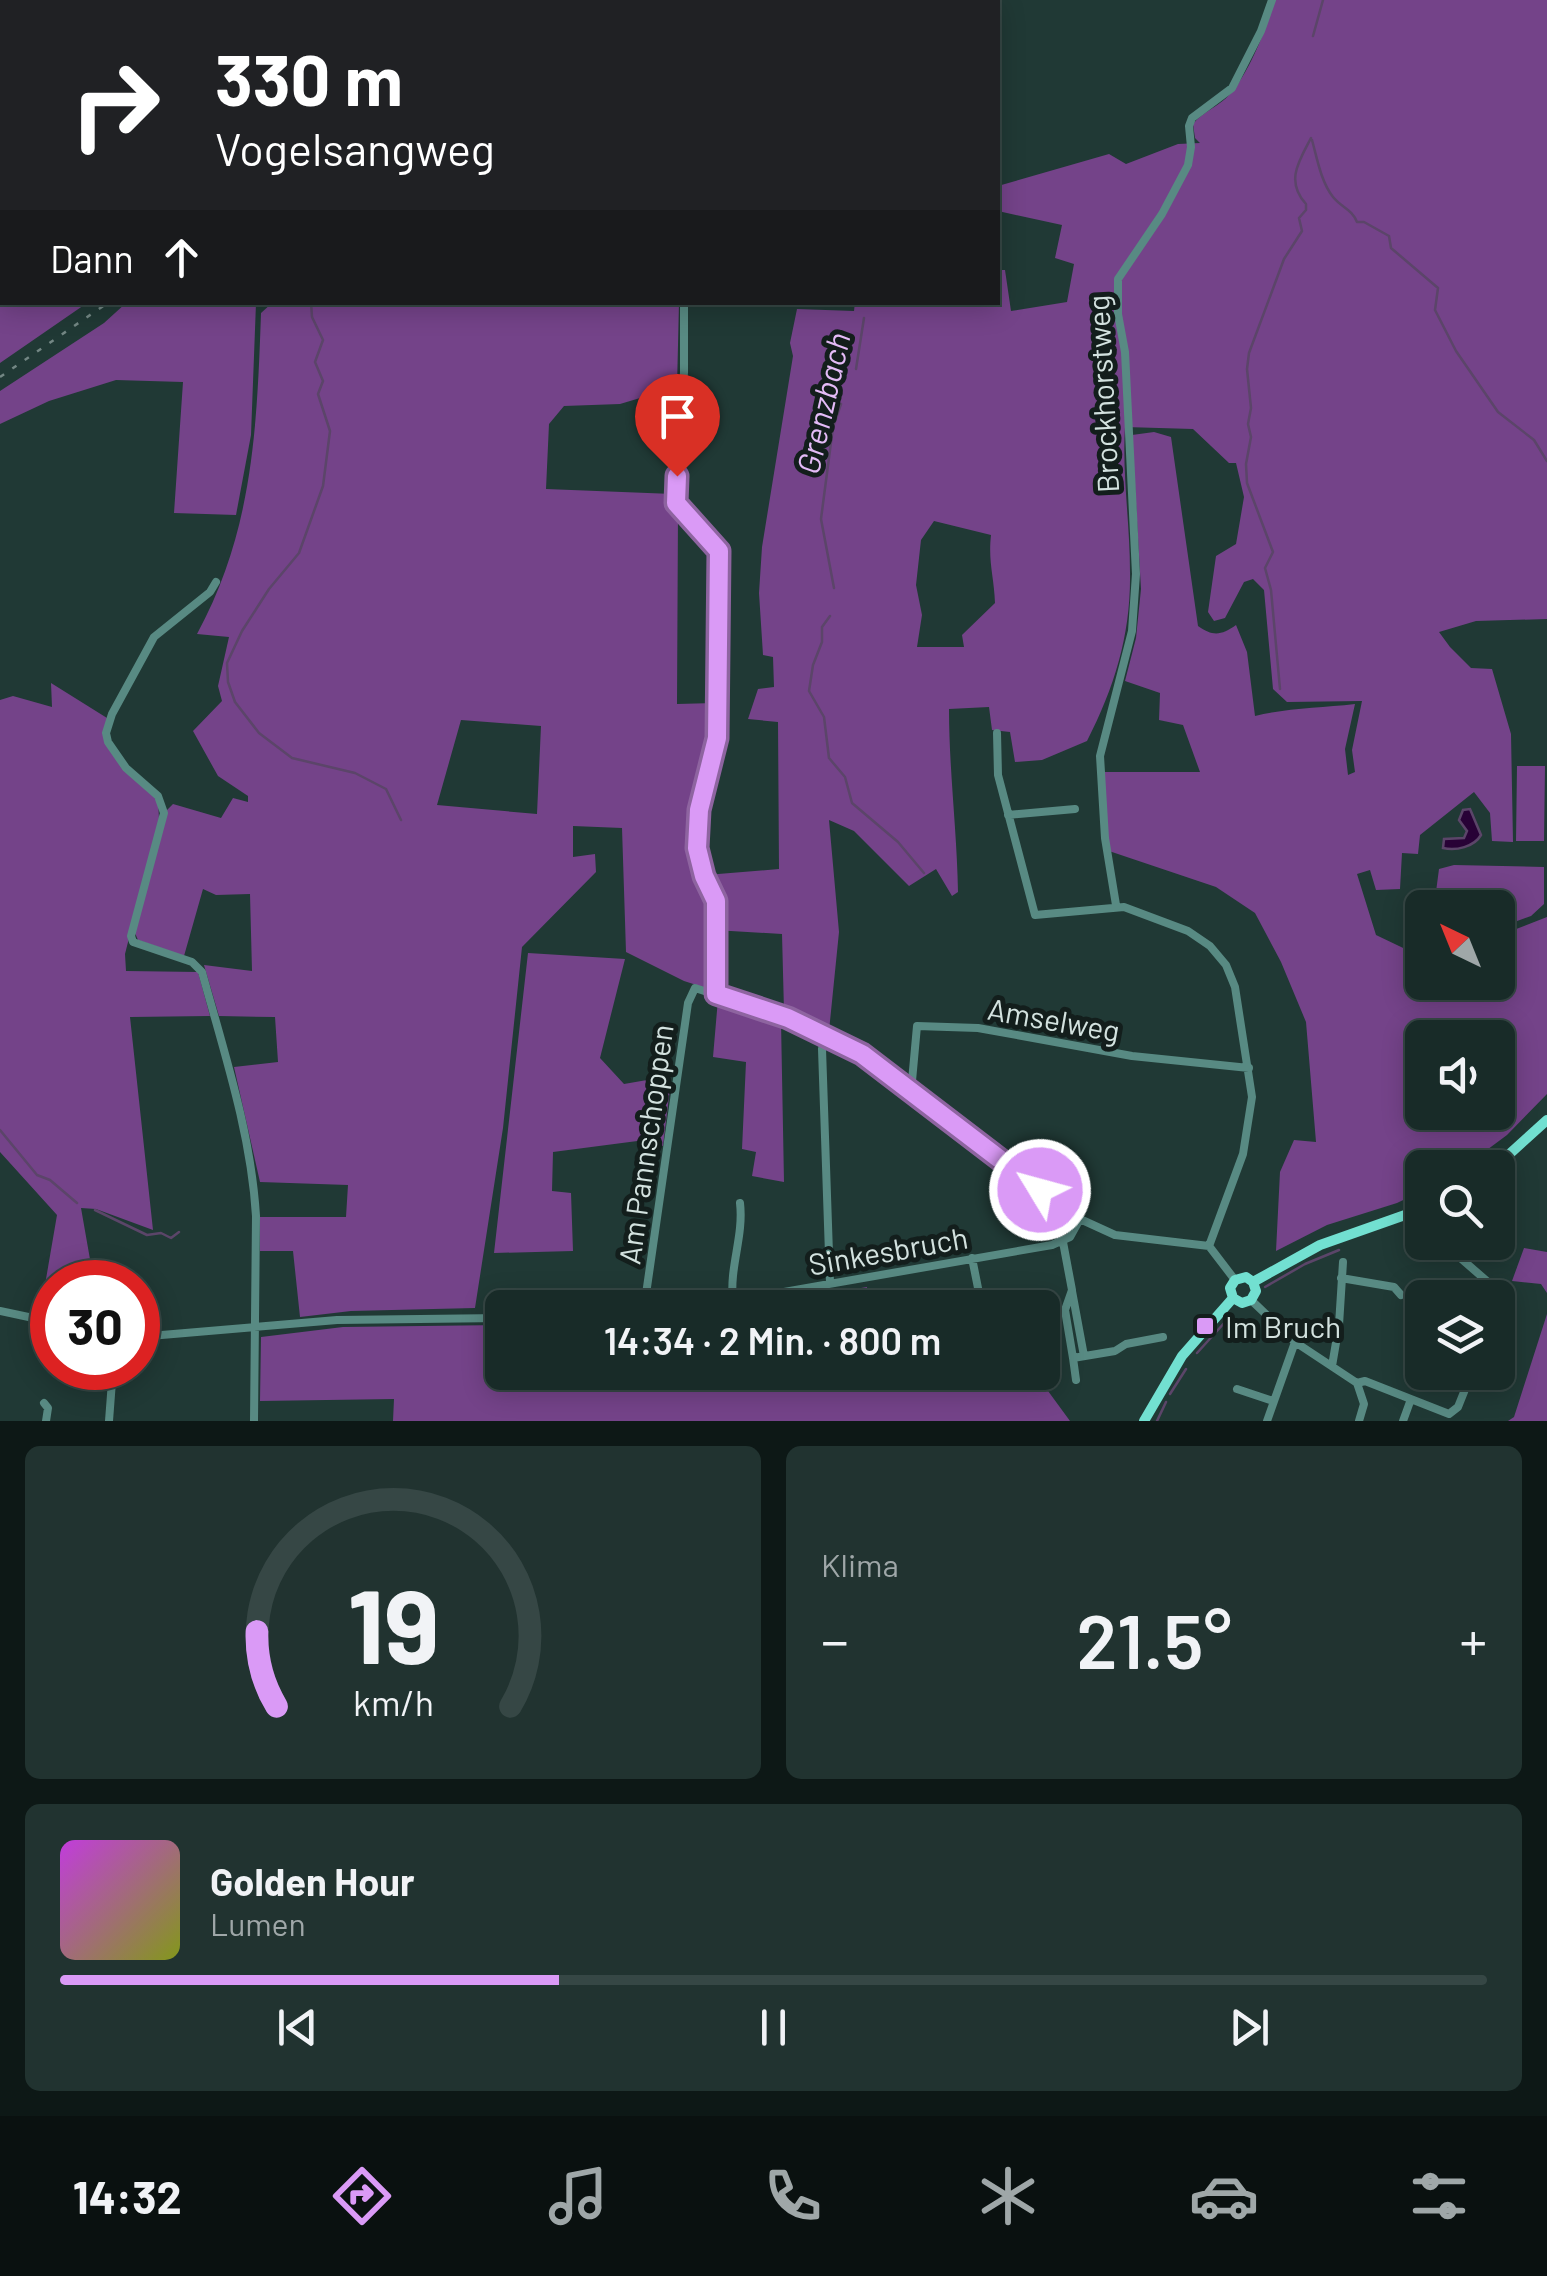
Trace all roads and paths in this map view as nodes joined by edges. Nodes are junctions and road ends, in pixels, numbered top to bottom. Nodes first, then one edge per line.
1 (1272, 0) edge
2 (684, 305) edge
3 (216, 582) dead end
4 (997, 733) dead end
5 (1074, 809) dead end
6 (1008, 815) junction
7 (1116, 905) junction
8 (716, 994) junction
9 (826, 1036) junction
10 (1249, 1068) junction
11 (911, 1092) junction
12 (1547, 1120) edge
13 (1514, 1150) edge
14 (740, 1204) dead end
15 (1405, 1215) edge
16 (1080, 1219) junction
17 (1063, 1242) junction
18 (1209, 1246) junction
19 (972, 1258) junction
20 (1463, 1260) edge
21 (1343, 1262) dead end
22 (1341, 1278) junction
23 (1235, 1280) junction
24 (1486, 1280) edge
25 (1253, 1282) junction
26 (830, 1283) junction
27 (647, 1290) edge
28 (732, 1290) edge
29 (790, 1290) edge
30 (978, 1290) edge
31 (1072, 1290) junction
32 (1402, 1295) dead end
33 (1233, 1298) junction
34 (1251, 1300) junction
35 (0, 1310) edge
36 (30, 1317) edge
37 (485, 1318) edge
38 (254, 1330) junction
39 (160, 1336) edge
40 (1163, 1336) dead end
41 (1295, 1342) junction
42 (1084, 1356) junction
43 (1073, 1358) junction
44 (1332, 1366) junction
45 (1076, 1380) dead end
46 (1358, 1383) junction
47 (111, 1390) edge
48 (1237, 1390) dead end
49 (1465, 1390) edge
50 (1410, 1399) junction
51 (1273, 1400) junction
52 (44, 1403) dead end
53 (1448, 1417) edge
54 (46, 1421) edge
55 (109, 1421) edge
56 (254, 1421) edge
57 (1144, 1421) edge
58 (1267, 1421) edge
59 (1358, 1421) edge
60 (1404, 1421) edge

1 - 7 street, Brockhorstweg
2 - 8 street
3 - 38 street
4 - 6 street
5 - 6 street
6 - 7 street
7 - 10 street
8 - 9 street
8 - 27 street, Am Pannschoppen
9 - 11 street
9 - 26 street
10 - 11 street, Amselweg
10 - 18 street
11 - 16 street
12 - 13 main road
14 - 28 street
15 - 25 main road
16 - 17 street
16 - 18 street
17 - 19 street, Sinkesbruch
17 - 31 street
18 - 23 street
19 - 26 street, Sinkesbruch
19 - 30 street
20 - 24 street
21 - 22 street
22 - 32 street
22 - 44 street
23 - 25 main road
23 - 33 main road
25 - 34 main road
26 - 29 street, Sinkesbruch
31 - 42 street
31 - 43 street
33 - 34 main road
33 - 57 main road
34 - 41 street
35 - 36 street
37 - 38 street
38 - 39 street
38 - 56 street
40 - 42 street
41 - 44 street
41 - 51 street
42 - 43 street
43 - 45 street
44 - 46 street
46 - 50 street
46 - 59 street
47 - 55 street
48 - 51 street
49 - 53 street
50 - 53 street
50 - 60 street
51 - 58 street
52 - 54 street

